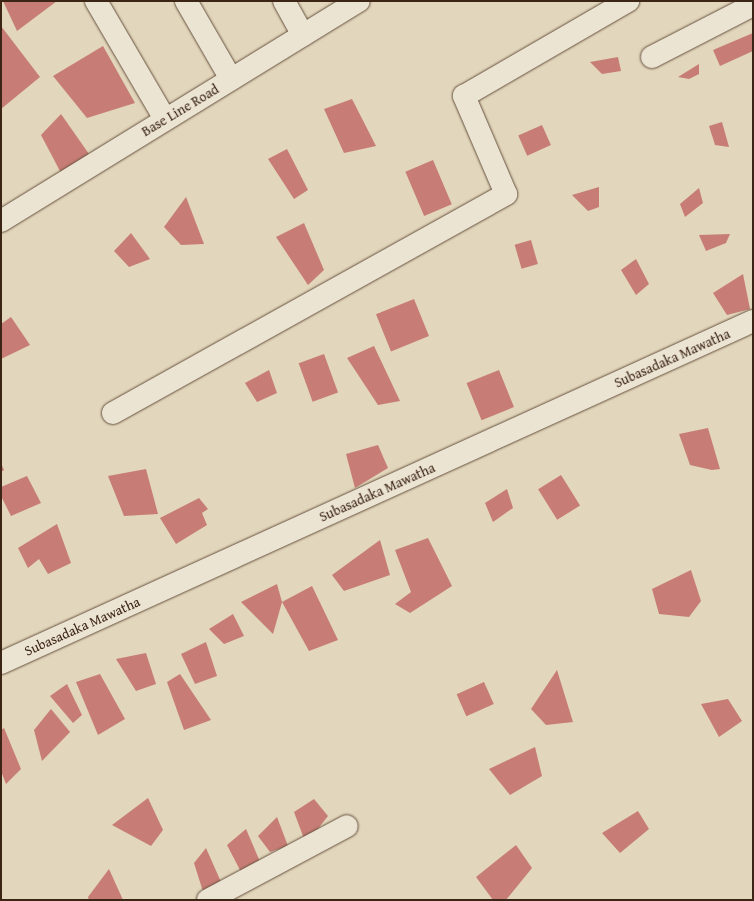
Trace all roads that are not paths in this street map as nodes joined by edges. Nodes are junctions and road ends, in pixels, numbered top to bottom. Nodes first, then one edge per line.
1 (96, 1) edge
2 (186, 1) edge
3 (284, 1) edge
4 (359, 1) edge
5 (628, 1) edge
6 (753, 5) edge
7 (303, 35) junction
8 (652, 57) dead end
9 (231, 79) junction
10 (165, 119) junction
11 (2, 219) edge
12 (753, 321) edge
13 (113, 413) dead end
14 (1, 663) edge
15 (347, 826) dead end
16 (208, 900) edge

1 - 10 street
2 - 9 street
3 - 7 street
4 - 7 street, Base Line Road
5 - 13 street
6 - 8 street
7 - 9 street, Base Line Road
9 - 10 street, Base Line Road
10 - 11 street, Base Line Road
12 - 14 street, Subasadaka Mawatha
15 - 16 street

